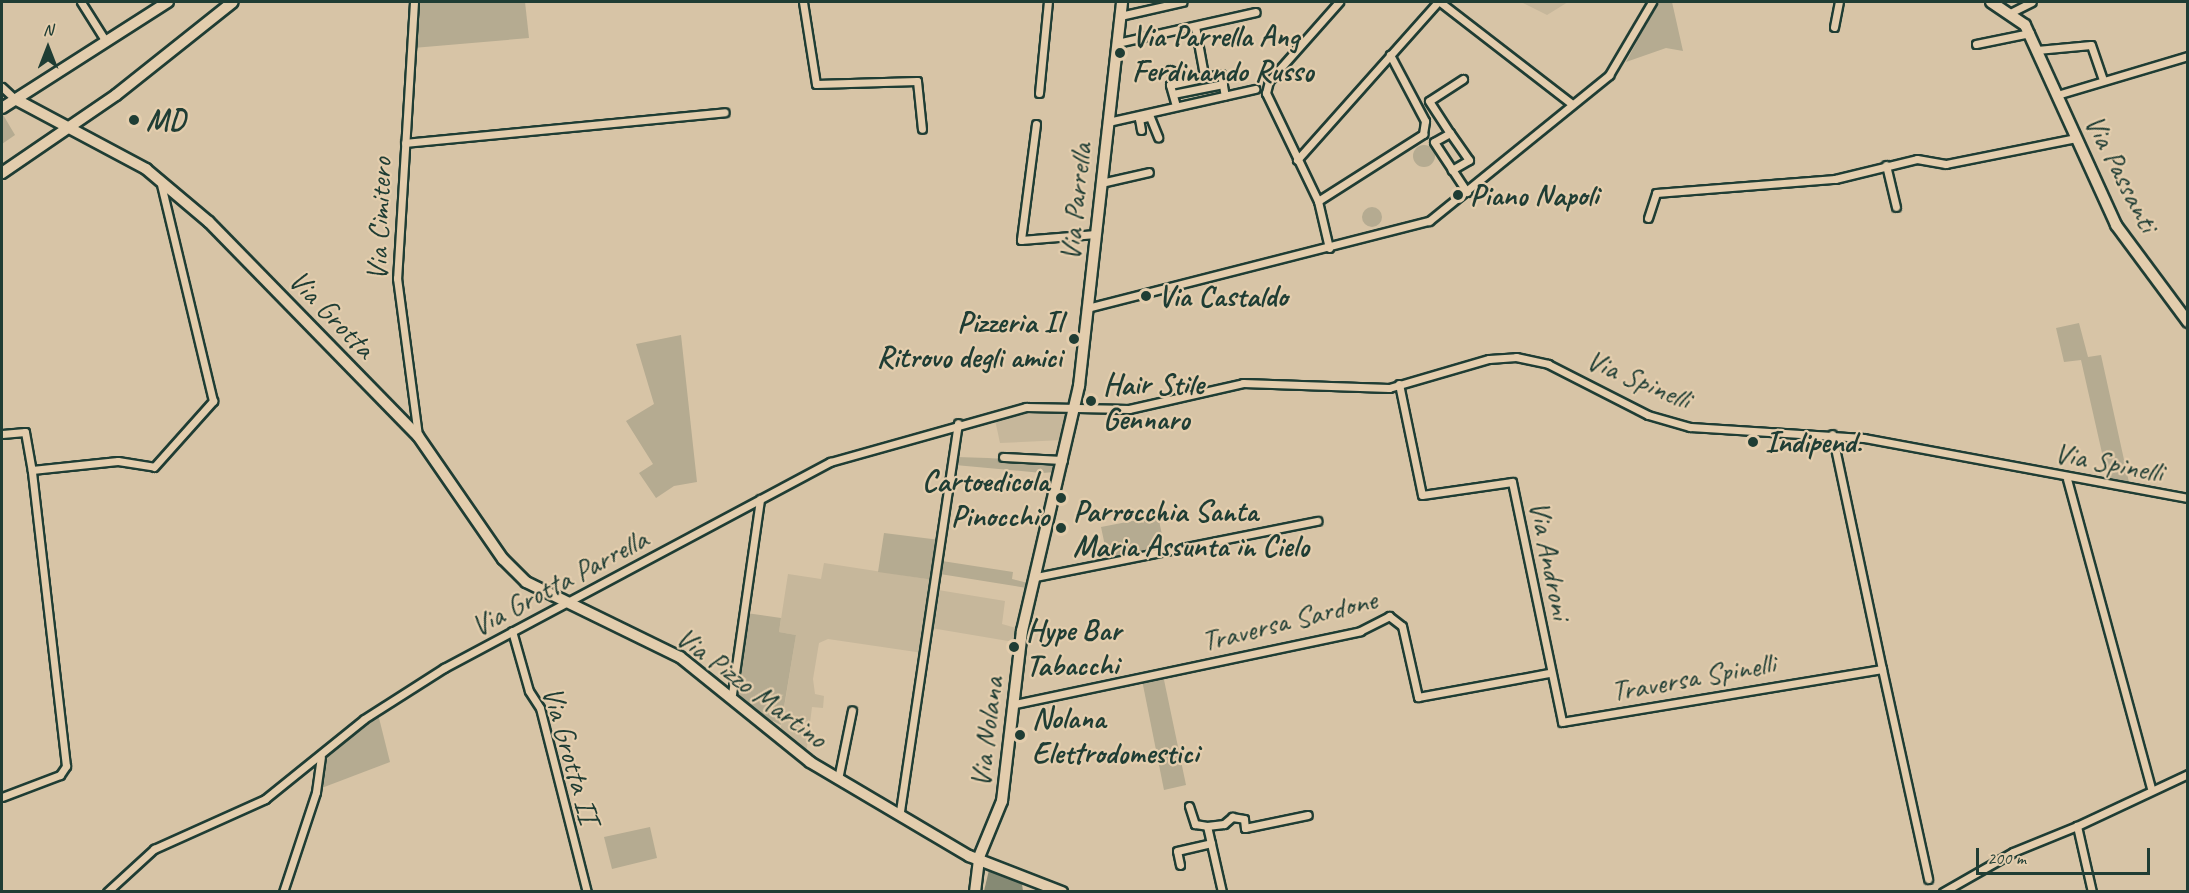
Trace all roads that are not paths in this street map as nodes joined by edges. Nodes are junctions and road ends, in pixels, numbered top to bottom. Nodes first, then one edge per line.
1 (81, 2) edge
2 (168, 2) edge
3 (233, 2) edge
4 (414, 2) edge
5 (802, 2) edge
6 (1048, 2) edge
7 (1122, 2) edge
8 (1182, 2) edge
9 (1339, 2) edge
10 (1439, 2) edge
11 (1652, 2) edge
12 (1839, 2) edge
13 (1991, 2) edge
14 (2031, 2) edge
15 (1256, 12) dead end
16 (2012, 12) junction
17 (1120, 16) junction
18 (1196, 26) junction
19 (1834, 27) dead end
20 (2030, 33) junction
21 (105, 40) junction
22 (1117, 43) junction
23 (1976, 44) dead end
24 (2037, 50) junction
25 (1390, 55) junction
26 (2187, 56) edge
27 (1170, 70) dead end
28 (1463, 79) dead end
29 (2103, 79) junction
30 (2, 87) edge
31 (1255, 89) dead end
32 (1039, 93) dead end
33 (2056, 94) junction
34 (1225, 96) junction
35 (15, 99) junction
36 (1572, 104) junction
37 (1176, 106) junction
38 (2, 108) edge
39 (726, 112) dead end
40 (1108, 122) junction
41 (1036, 124) dead end
42 (922, 129) dead end
43 (67, 130) junction
44 (1141, 130) dead end
45 (1450, 133) junction
46 (1158, 138) dead end
47 (2076, 138) junction
48 (405, 143) junction
49 (1297, 160) junction
50 (1886, 165) junction
51 (1452, 170) junction
52 (1149, 172) dead end
53 (2, 173) edge
54 (160, 181) junction
55 (1101, 183) junction
56 (1467, 192) junction
57 (1318, 201) junction
58 (1896, 207) dead end
59 (1648, 218) dead end
60 (1096, 234) junction
61 (1329, 248) junction
62 (2182, 307) edge
63 (1087, 308) junction
64 (2187, 322) edge
65 (1399, 384) junction
66 (1076, 408) junction
67 (958, 423) junction
68 (2, 434) edge
69 (1832, 434) junction
70 (418, 436) junction
71 (1003, 457) dead end
72 (1063, 460) junction
73 (32, 470) junction
74 (2067, 479) junction
75 (2187, 498) edge
76 (760, 499) junction
77 (1317, 521) dead end
78 (1036, 577) junction
79 (574, 603) junction
80 (512, 631) junction
81 (1882, 669) junction
82 (1549, 673) junction
83 (732, 694) junction
84 (1015, 705) junction
85 (852, 710) dead end
86 (321, 757) junction
87 (2187, 774) edge
88 (838, 778) junction
89 (2151, 788) junction
90 (2, 797) edge
91 (1190, 806) dead end
92 (900, 811) junction
93 (1308, 815) dead end
94 (1207, 826) junction
95 (2077, 826) junction
96 (1211, 843) junction
97 (979, 857) junction
98 (1180, 865) dead end
99 (1928, 879) dead end
100 (107, 891) edge
101 (283, 891) edge
102 (587, 891) edge
103 (975, 891) edge
104 (1062, 891) edge
105 (1222, 891) edge
106 (1943, 891) edge
107 (2092, 891) edge

1 - 21 street
2 - 21 street
3 - 43 street
4 - 48 street, Via Cimitero
5 - 42 street
6 - 32 street
7 - 17 street, Via Parrella
8 - 17 street
9 - 49 street
10 - 25 street
10 - 36 street
11 - 36 street
12 - 19 street
13 - 16 street
14 - 16 street
15 - 18 street
16 - 20 street, Via Passanti
17 - 22 street, Via Parrella
18 - 22 street
18 - 27 street
20 - 23 street
20 - 24 street, Via Passanti
21 - 35 street
22 - 40 street, Via Parrella
24 - 29 street
24 - 33 street, Via Passanti
25 - 49 street
25 - 57 street
26 - 29 street
28 - 45 street
29 - 33 street
30 - 35 street
31 - 34 street
33 - 47 street, Via Passanti
34 - 37 street
34 - 37 street
35 - 38 street
35 - 43 street, Via Grotta
36 - 56 street
37 - 40 street
39 - 48 street
40 - 55 street, Via Parrella
41 - 60 street
43 - 53 street
43 - 54 street, Via Grotta
44 - 46 street
45 - 51 street
45 - 51 street
47 - 50 street
47 - 62 street, Via Passanti
48 - 70 street, Via Cimitero
49 - 57 street
50 - 58 street
50 - 59 street
51 - 56 street
52 - 55 street
54 - 70 street, Via Grotta
54 - 73 street
55 - 60 street, Via Parrella
56 - 61 street
57 - 61 street
60 - 63 street, Via Parrella
61 - 63 street
62 - 64 street, Via Passanti
63 - 66 street, Via Parrella
65 - 66 street, Via Spinelli
65 - 69 street, Via Spinelli
65 - 82 street, Via Androni
66 - 67 street, Via Grotta Parrella
66 - 72 street, Via Nolana
67 - 76 street, Via Grotta Parrella
67 - 92 street
68 - 73 street
69 - 74 street, Via Spinelli
69 - 81 street
70 - 79 street, Via Grotta
71 - 72 street
72 - 78 street, Via Nolana
73 - 90 street
74 - 75 street, Via Spinelli
74 - 89 street
76 - 79 street, Via Grotta Parrella
76 - 83 street
77 - 78 street
78 - 84 street, Via Nolana
79 - 80 street, Via Grotta Parrella
79 - 83 street, Via Pizzo Martino
80 - 86 street, Via Grotta Parrella
80 - 102 street, Via Grotta II
81 - 82 street, Traversa Spinelli
81 - 99 street
82 - 84 street, Traversa Sardone
83 - 88 street, Via Pizzo Martino
84 - 97 street, Via Nolana
85 - 88 street
86 - 100 street, Via Grotta Parrella
86 - 101 street
87 - 89 street
88 - 92 street, Via Pizzo Martino
89 - 95 street
91 - 94 street
92 - 97 street, Via Pizzo Martino
93 - 94 street
94 - 96 street
95 - 106 street
95 - 107 street
96 - 98 street
96 - 105 street
97 - 103 street, Via Nolana
97 - 104 street, Via Pizzo Martino

